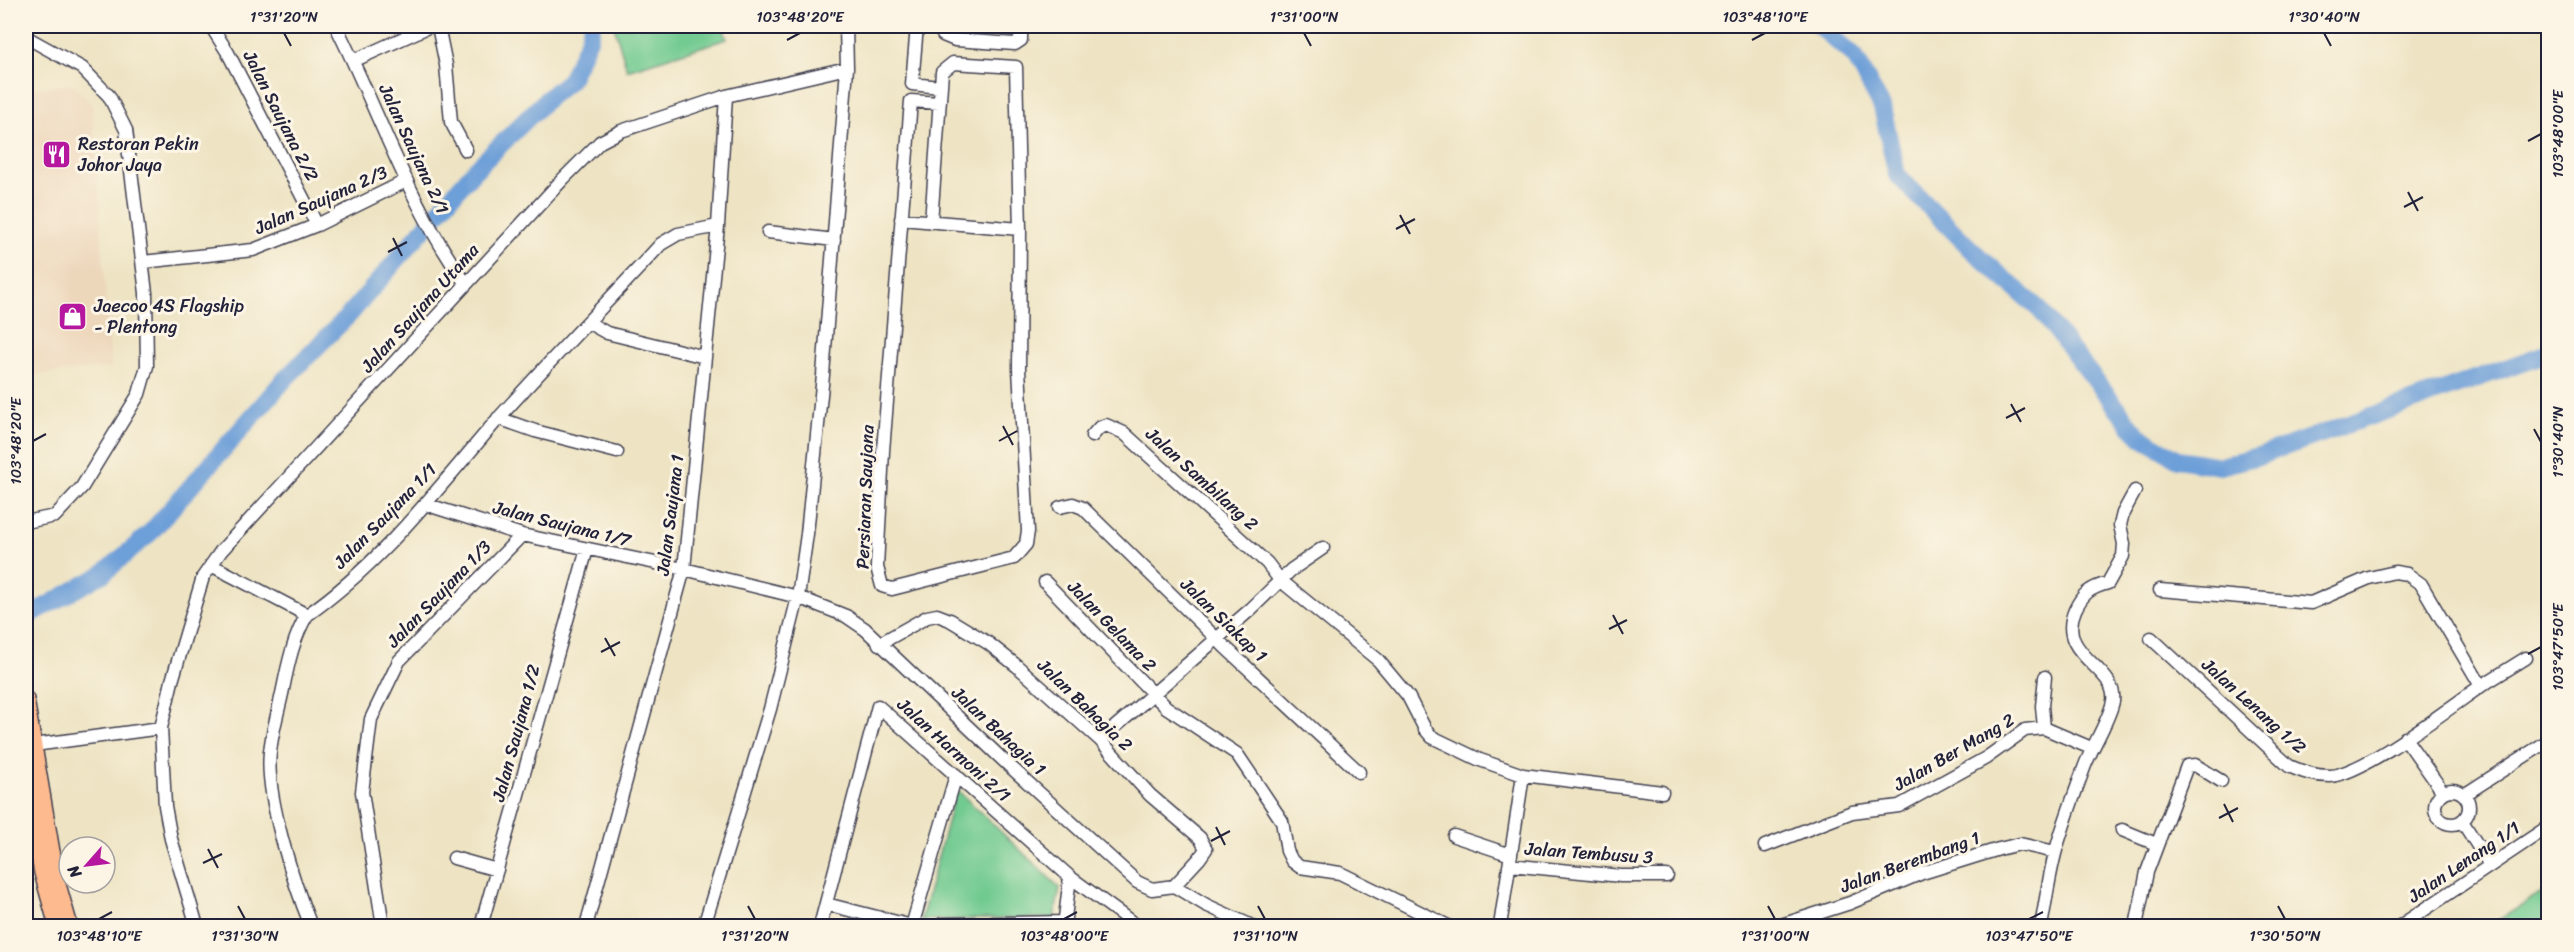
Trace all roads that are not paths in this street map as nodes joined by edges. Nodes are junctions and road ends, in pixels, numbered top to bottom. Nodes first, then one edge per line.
1 (211, 26) edge
2 (336, 26) edge
3 (430, 26) edge
4 (438, 26) edge
5 (846, 26) edge
6 (917, 26) edge
7 (940, 26) edge
8 (1021, 26) edge
9 (26, 37) edge
10 (353, 61) junction
11 (847, 68) junction
12 (940, 87) junction
13 (726, 103) junction
14 (939, 103) junction
15 (466, 150) dead end
16 (406, 181) junction
17 (901, 219) junction
18 (931, 222) junction
19 (317, 225) junction
20 (711, 228) junction
21 (1020, 230) junction
22 (768, 232) dead end
23 (834, 240) junction
24 (143, 262) junction
25 (466, 284) junction
26 (589, 323) junction
27 (705, 357) junction
28 (498, 418) junction
29 (1092, 436) dead end
30 (617, 452) dead end
31 (2135, 491) dead end
32 (425, 504) junction
33 (1060, 507) dead end
34 (26, 522) edge
35 (522, 535) junction
36 (1323, 548) dead end
37 (587, 549) junction
38 (211, 565) junction
39 (684, 569) junction
40 (1045, 582) dead end
41 (1287, 585) junction
42 (2160, 590) dead end
43 (798, 597) junction
44 (307, 615) junction
45 (2151, 638) dead end
46 (1216, 639) junction
47 (879, 644) junction
48 (2526, 658) dead end
49 (2045, 677) dead end
50 (2481, 686) junction
51 (1153, 694) junction
52 (26, 699) edge
53 (161, 728) junction
54 (2044, 728) junction
55 (2405, 738) junction
56 (1100, 740) junction
57 (2548, 741) edge
58 (34, 745) junction
59 (2088, 756) junction
60 (1359, 772) dead end
61 (956, 775) junction
62 (1530, 776) junction
63 (2221, 781) dead end
64 (26, 785) edge
65 (1662, 792) dead end
66 (2443, 792) junction
67 (2464, 795) junction
68 (2462, 821) junction
69 (2548, 827) edge
70 (2122, 830) dead end
71 (1454, 836) dead end
72 (2156, 844) junction
73 (1765, 846) dead end
74 (2055, 852) junction
75 (454, 858) dead end
76 (1514, 863) junction
77 (2490, 865) junction
78 (497, 870) junction
79 (1667, 876) dead end
80 (1070, 877) junction
81 (1173, 886) junction
82 (826, 904) junction
83 (942, 924) dead end
84 (1064, 924) edge
85 (57, 927) edge
86 (70, 927) edge
87 (197, 927) edge
88 (311, 927) edge
89 (384, 927) edge
90 (481, 927) edge
91 (586, 927) edge
92 (704, 927) edge
93 (820, 927) edge
94 (912, 927) edge
95 (1137, 927) edge
96 (1252, 927) edge
97 (1448, 927) edge
98 (1500, 927) edge
99 (1778, 927) edge
100 (2041, 927) edge
101 (2136, 927) edge
102 (2400, 927) edge

1 - 19 street, Jalan Saujana 2/2
2 - 10 street, Jalan Saujana 2/1
3 - 10 street
4 - 15 street
5 - 11 street
6 - 12 street
7 - 8 street
9 - 24 street
10 - 16 street, Jalan Saujana 2/1
11 - 13 street, Jalan Saujana Utama
11 - 23 street
12 - 14 street
12 - 21 street, Persiaran Saujana
13 - 20 street, Jalan Saujana 1
13 - 25 street, Jalan Saujana Utama
14 - 17 street, Persiaran Saujana
14 - 18 street
16 - 19 street, Jalan Saujana 2/3
16 - 25 street, Jalan Saujana 2/1
17 - 18 street
17 - 21 street, Persiaran Saujana
18 - 21 street
19 - 24 street, Jalan Saujana 2/3
20 - 26 street, Jalan Saujana 1/1
20 - 27 street, Jalan Saujana 1
22 - 23 street
23 - 43 street
24 - 34 street
25 - 38 street, Jalan Saujana Utama
26 - 27 street
26 - 28 street, Jalan Saujana 1/1
27 - 39 street, Jalan Saujana 1
28 - 30 street
28 - 32 street, Jalan Saujana 1/1
29 - 41 street, Jalan Sambilang 2
31 - 59 street
32 - 35 street, Jalan Saujana 1/7
32 - 44 street, Jalan Saujana 1/1
33 - 46 street, Jalan Siakap 1
35 - 37 street, Jalan Saujana 1/7
35 - 89 street, Jalan Saujana 1/3
36 - 41 street
37 - 39 street, Jalan Saujana 1/7
37 - 78 street, Jalan Saujana 1/2
38 - 44 street
38 - 53 street, Jalan Saujana Utama
39 - 43 street, Jalan Saujana 1/7
39 - 91 street, Jalan Saujana 1
40 - 51 street, Jalan Gelama 2
41 - 46 street
41 - 62 street
42 - 50 street
43 - 47 street, Jalan Bahagia 1
43 - 92 street
44 - 88 street, Jalan Saujana 1/1
45 - 55 street, Jalan Lenang 1/2
46 - 51 street
46 - 60 street, Jalan Siakap 1
47 - 56 street, Jalan Bahagia 2
47 - 81 street, Jalan Bahagia 1
48 - 50 street, Jalan Lenang 1/2
49 - 54 street
50 - 55 street, Jalan Lenang 1/2
51 - 56 street
51 - 97 street, Jalan Gelama 2
52 - 58 main road
53 - 58 street
53 - 87 street, Jalan Saujana Utama
54 - 59 street, Jalan Ber Mang 2
54 - 73 street, Jalan Ber Mang 2
55 - 66 street
56 - 81 street, Jalan Bahagia 2
57 - 67 street
58 - 86 main road
59 - 74 street
61 - 80 street, Jalan Harmoni 2/1
61 - 82 street, Jalan Harmoni 2/1
61 - 94 street
62 - 65 street
62 - 76 street
63 - 72 street
64 - 85 main road
66 - 67 street
66 - 68 street
67 - 68 street
68 - 77 street
69 - 77 street, Jalan Lenang 1/1
70 - 72 street
71 - 76 street, Jalan Tembusu 3
72 - 101 street
74 - 99 street, Jalan Berembang 1
74 - 100 street
75 - 78 street
76 - 79 street, Jalan Tembusu 3
76 - 98 street
77 - 102 street, Jalan Lenang 1/1
78 - 90 street, Jalan Saujana 1/2
80 - 84 street
80 - 95 street, Jalan Harmoni 2/1
81 - 96 street
82 - 93 street, Jalan Harmoni 2/1
82 - 94 street
83 - 84 street

